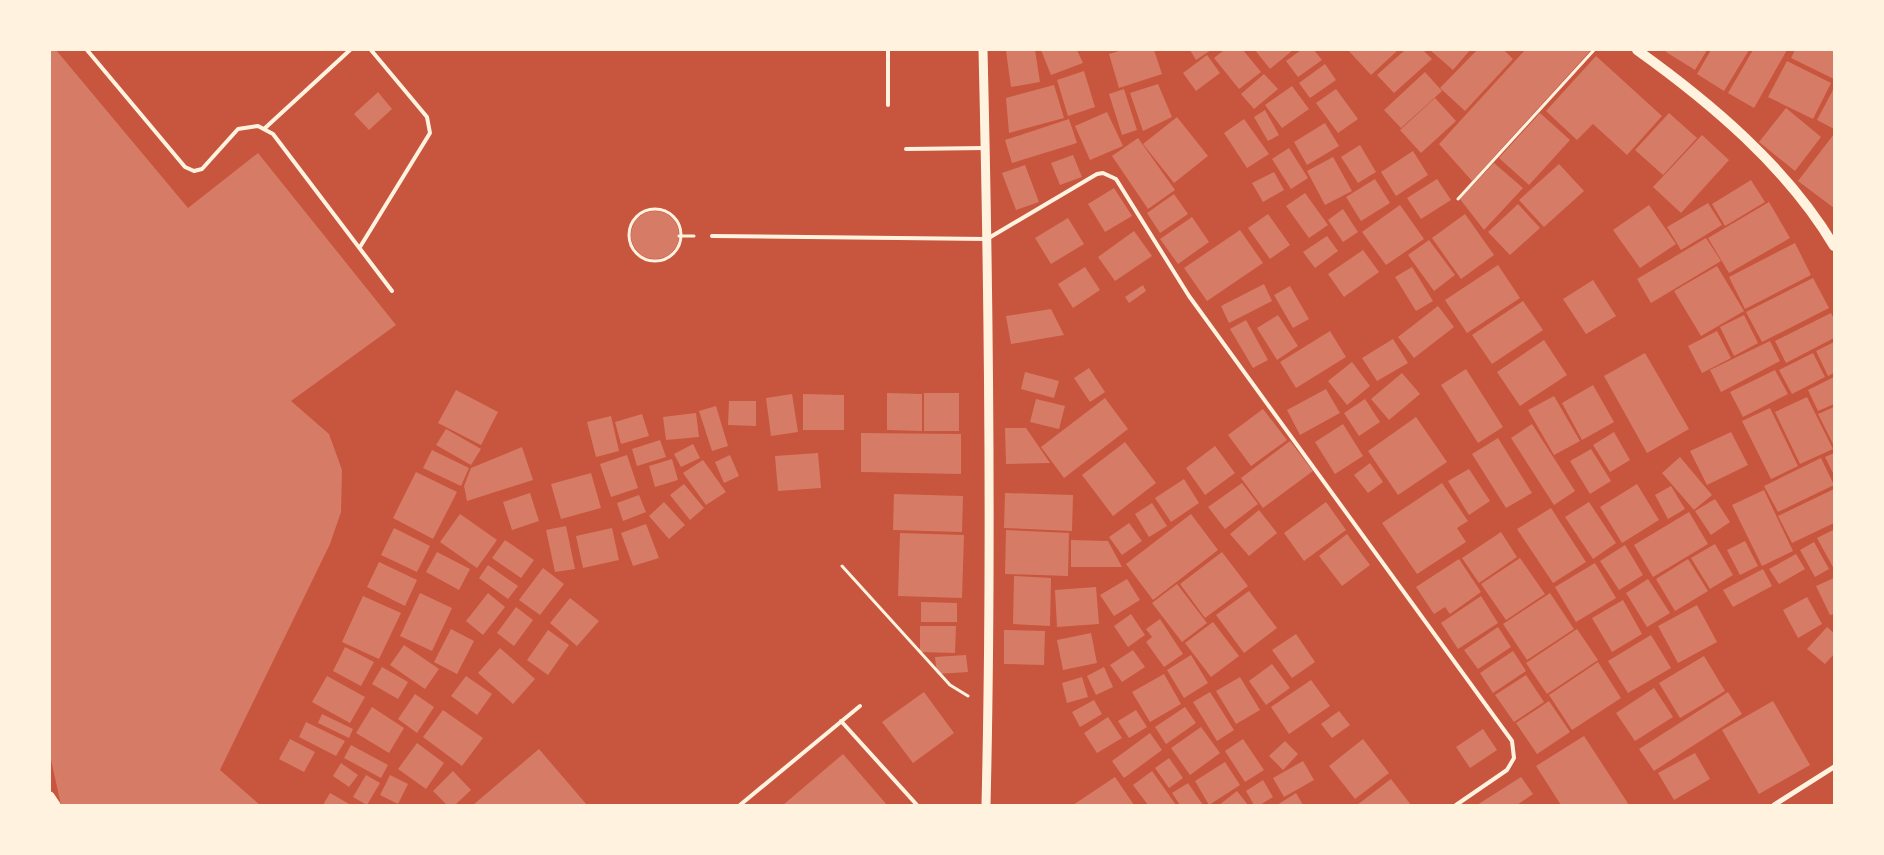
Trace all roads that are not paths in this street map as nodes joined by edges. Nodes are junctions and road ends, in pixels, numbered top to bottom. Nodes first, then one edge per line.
1 (87, 50) edge
2 (350, 50) edge
3 (372, 50) edge
4 (888, 50) edge
5 (983, 50) edge
6 (1637, 50) edge
7 (888, 105) dead end
8 (264, 129) junction
9 (985, 148) junction
10 (906, 149) dead end
11 (712, 236) dead end
12 (987, 238) junction
13 (1834, 246) edge
14 (360, 247) junction
15 (392, 291) dead end
16 (860, 706) dead end
17 (841, 722) junction
18 (1834, 767) edge
19 (50, 796) edge
20 (56, 805) edge
21 (740, 805) edge
22 (917, 805) edge
23 (986, 805) edge
24 (1456, 805) edge
25 (1774, 805) edge

1 - 8 lane
2 - 8 lane
3 - 14 lane
4 - 7 lane
5 - 9 street
6 - 13 main road
8 - 14 lane
9 - 10 lane
9 - 12 street
11 - 12 lane
12 - 23 street
12 - 24 lane
14 - 15 lane
16 - 17 lane
17 - 21 lane
17 - 22 lane
18 - 25 street
19 - 20 street

